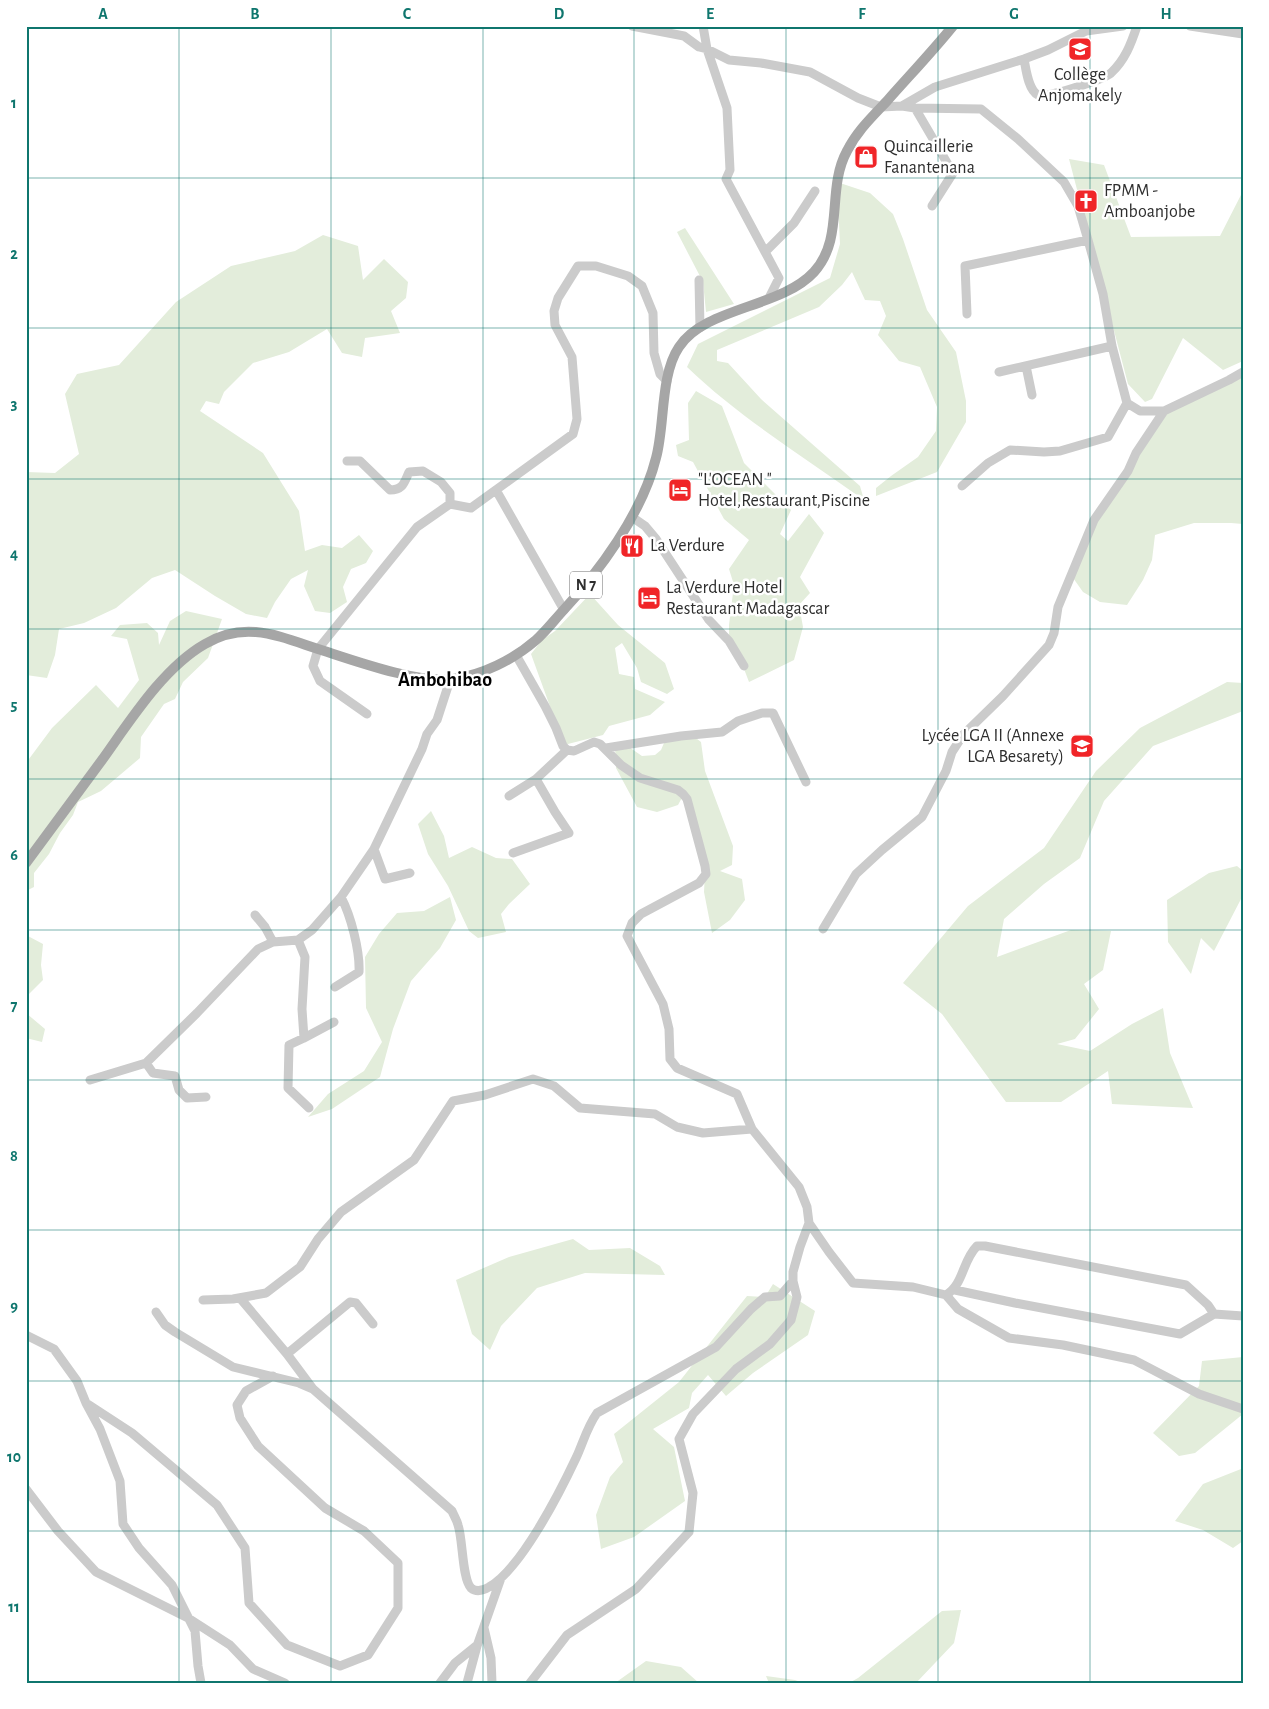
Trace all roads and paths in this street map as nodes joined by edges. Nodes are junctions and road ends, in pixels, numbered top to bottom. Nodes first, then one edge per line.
1 (632, 26) edge
2 (704, 26) edge
3 (953, 26) edge
4 (1123, 26) edge
5 (1137, 26) edge
6 (1190, 26) edge
7 (1085, 28) edge
8 (1243, 34) edge
9 (707, 49) junction
10 (1024, 59) junction
11 (902, 106) junction
12 (881, 108) junction
13 (915, 108) junction
14 (815, 191) dead end
15 (932, 206) dead end
16 (1088, 240) junction
17 (765, 252) junction
18 (699, 280) dead end
19 (769, 298) junction
20 (967, 314) dead end
21 (700, 328) junction
22 (1112, 346) junction
23 (1026, 366) junction
24 (999, 372) dead end
25 (1243, 372) edge
26 (668, 381) junction
27 (1032, 395) dead end
28 (1127, 403) junction
29 (1164, 411) junction
30 (348, 461) dead end
31 (962, 486) dead end
32 (496, 490) junction
33 (450, 504) junction
34 (632, 517) junction
35 (564, 610) junction
36 (318, 649) junction
37 (516, 655) junction
38 (744, 666) dead end
39 (450, 680) junction
40 (367, 714) dead end
41 (606, 748) junction
42 (567, 750) junction
43 (536, 779) junction
44 (806, 782) dead end
45 (509, 796) dead end
46 (374, 850) junction
47 (513, 853) dead end
48 (26, 863) edge
49 (410, 873) dead end
50 (341, 897) junction
51 (255, 916) dead end
52 (823, 929) dead end
53 (298, 940) junction
54 (273, 942) junction
55 (336, 987) dead end
56 (334, 1022) dead end
57 (304, 1038) junction
58 (146, 1063) junction
59 (90, 1080) dead end
60 (206, 1096) dead end
61 (309, 1108) dead end
62 (752, 1129) junction
63 (809, 1223) junction
64 (793, 1281) junction
65 (955, 1290) junction
66 (946, 1295) junction
67 (240, 1298) junction
68 (204, 1300) dead end
69 (156, 1312) dead end
70 (1214, 1314) junction
71 (1243, 1316) edge
72 (373, 1324) dead end
73 (26, 1335) edge
74 (287, 1354) junction
75 (273, 1376) junction
76 (313, 1389) junction
77 (86, 1403) junction
78 (1243, 1409) edge
79 (26, 1489) edge
80 (501, 1578) junction
81 (188, 1618) junction
82 (484, 1628) junction
83 (476, 1646) junction
84 (201, 1683) edge
85 (285, 1683) edge
86 (440, 1683) edge
87 (467, 1683) edge
88 (492, 1683) edge
89 (530, 1683) edge

1 - 9 street
2 - 9 street
3 - 12 main road, N 7
4 - 7 street
5 - 10 street
6 - 8 street
7 - 10 street
9 - 12 street
9 - 17 street
10 - 11 street
11 - 12 street
11 - 13 street
12 - 19 main road, N 7
13 - 15 street
13 - 16 street
14 - 17 street
16 - 20 street
16 - 22 street
17 - 19 street
18 - 21 street
19 - 21 main road, N 7
21 - 26 main road, N 7
22 - 23 street
22 - 28 street
23 - 24 street
23 - 27 street
25 - 29 street
26 - 32 street
26 - 34 main road, N 7
28 - 29 street
28 - 31 street
29 - 52 street
30 - 33 street
32 - 33 street
32 - 35 street
33 - 36 street
34 - 35 main road, N 7
34 - 38 street
35 - 37 main road, N 7
36 - 39 main road, N 7
36 - 40 street
36 - 48 main road, N 7
37 - 39 main road, N 7
37 - 42 street
39 - 46 street
41 - 42 street
41 - 44 street
41 - 62 street
42 - 43 street
43 - 45 street
43 - 47 street
46 - 49 street
46 - 50 street
50 - 53 street
50 - 55 street
51 - 54 street
53 - 54 street
53 - 57 street
54 - 58 street
56 - 57 street
57 - 61 street
58 - 59 street
58 - 60 street
62 - 63 street
62 - 67 street
63 - 64 street
63 - 66 street
64 - 80 street
64 - 89 street
65 - 66 street
65 - 70 street
65 - 70 street
66 - 78 street
67 - 68 street
67 - 74 street
69 - 75 street
70 - 71 street
72 - 74 street
73 - 77 street
74 - 76 street
75 - 76 street
75 - 77 street
76 - 80 street
77 - 81 street
79 - 81 street
80 - 82 street
81 - 84 street
81 - 85 street
82 - 83 street
82 - 88 street
83 - 86 street
83 - 87 street

